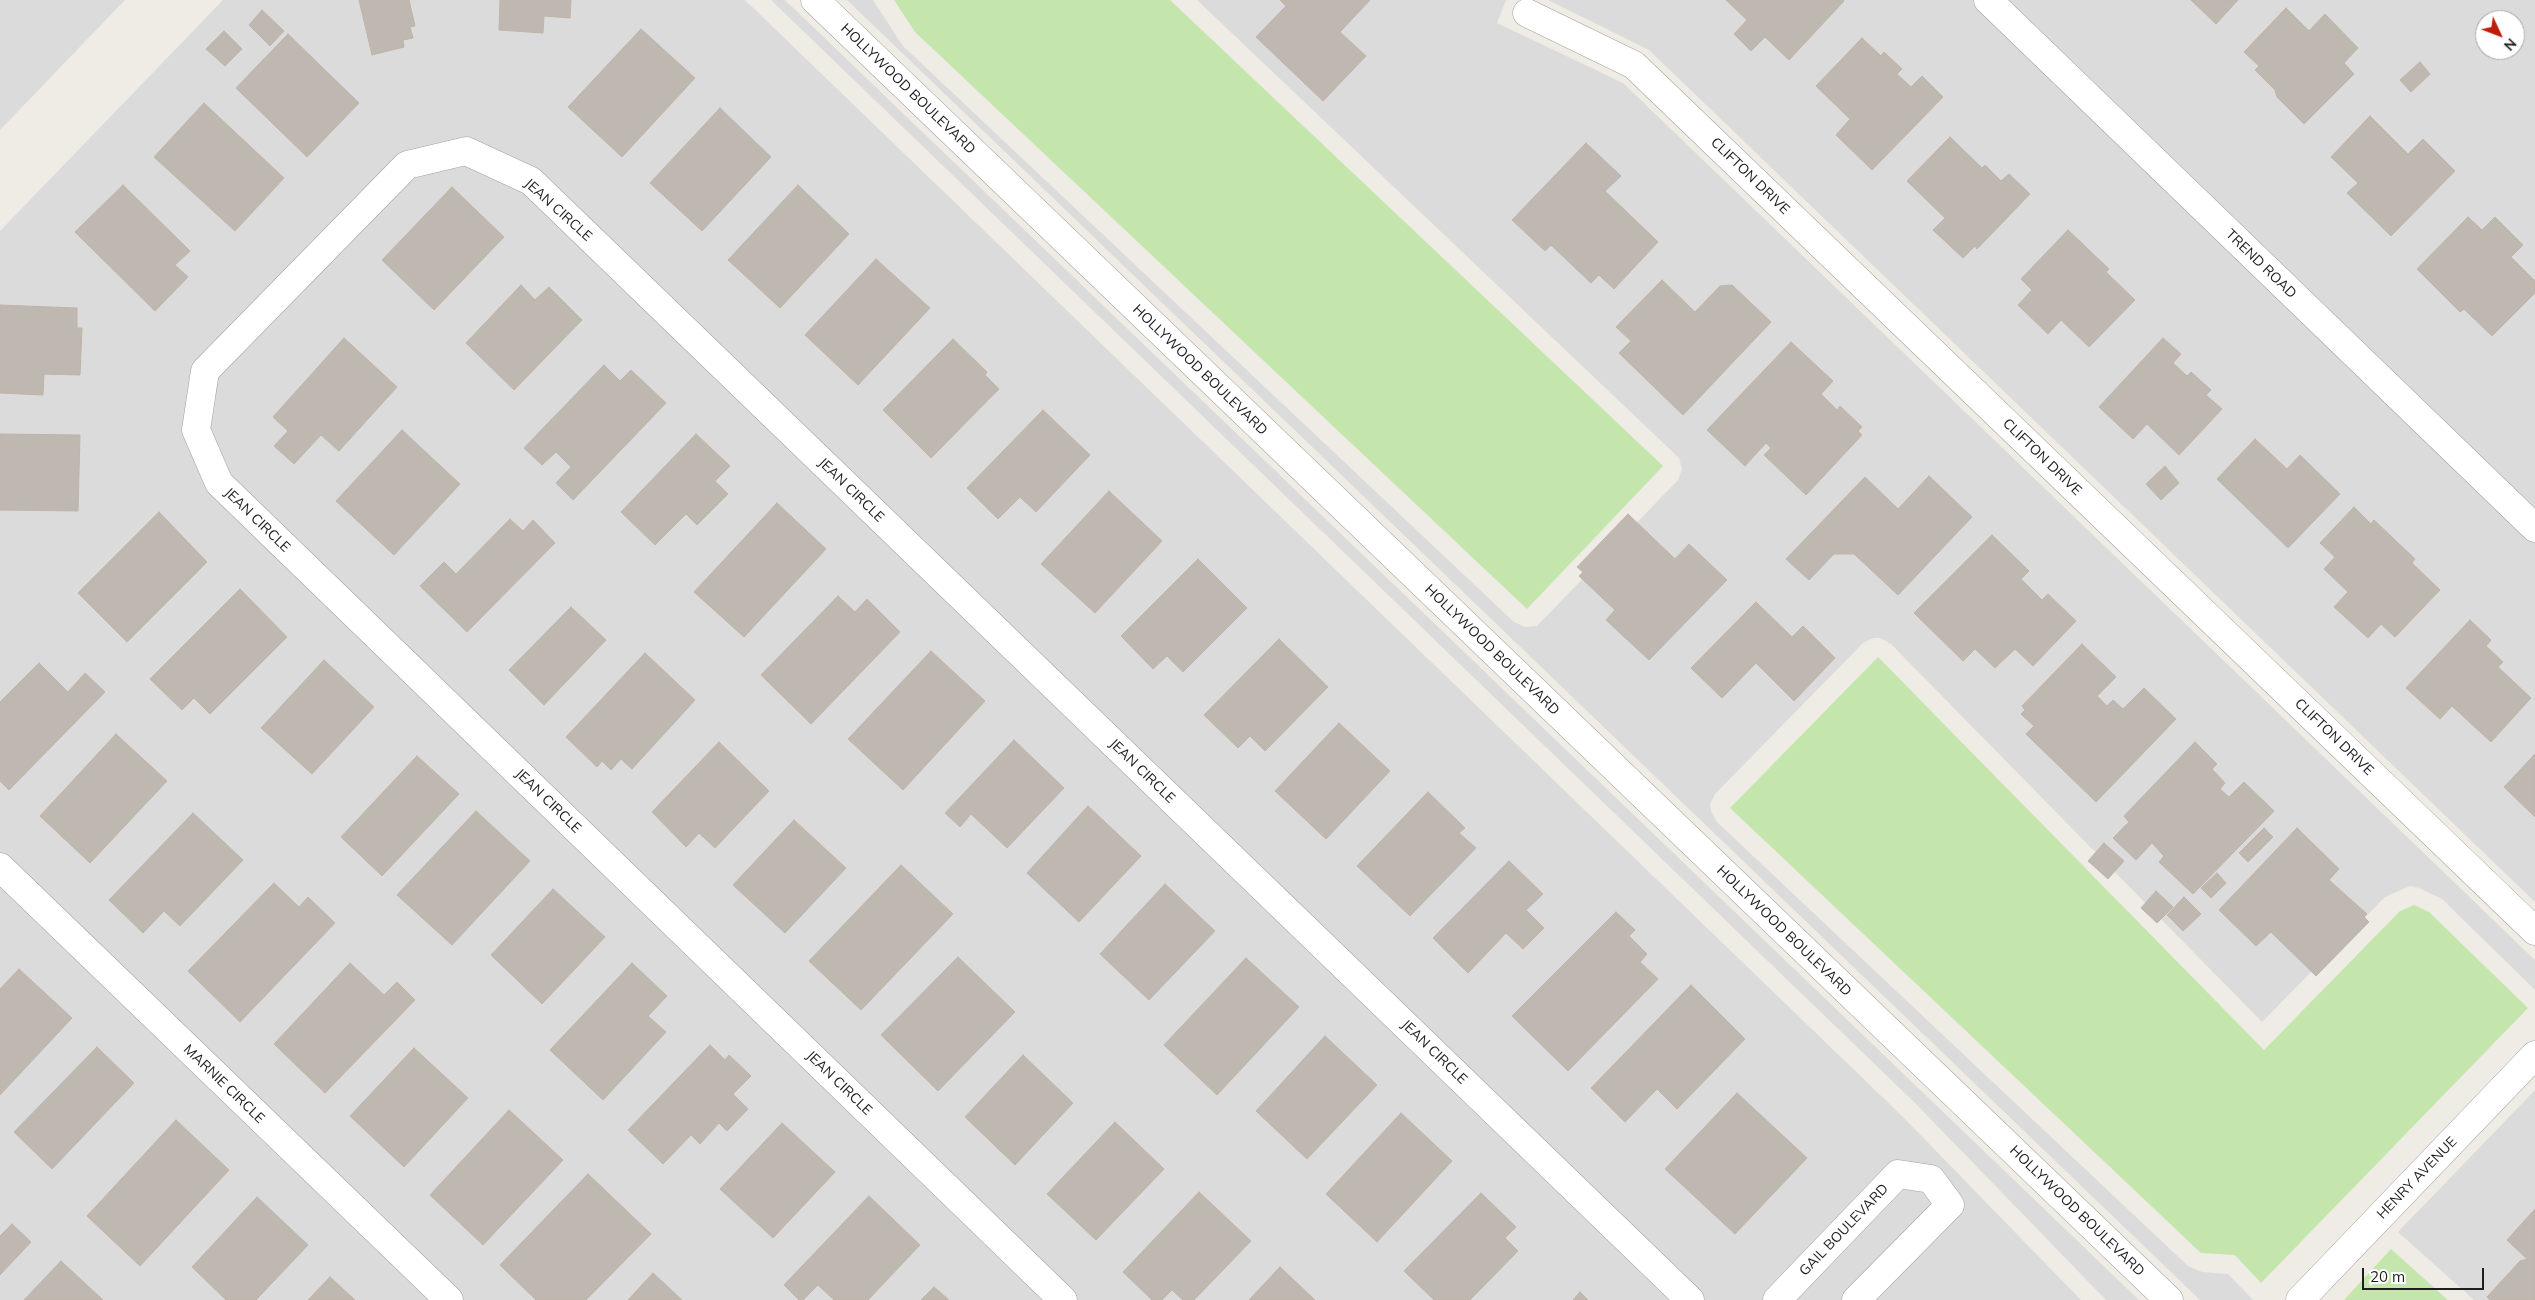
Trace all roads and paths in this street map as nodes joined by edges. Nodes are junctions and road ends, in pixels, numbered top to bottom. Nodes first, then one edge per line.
1 (815, 0) edge
2 (1988, 0) edge
3 (1526, 13) dead end
4 (2535, 528) edge
5 (0, 867) edge
6 (2535, 931) edge
7 (2535, 1055) edge
8 (449, 1300) edge
9 (1063, 1300) edge
10 (1690, 1300) edge
11 (1777, 1300) edge
12 (1856, 1300) edge
13 (2169, 1300) edge
14 (2300, 1300) edge

1 - 13 street, HOLLYWOOD BOULEVARD
2 - 4 street, TREND ROAD
3 - 6 street, CLIFTON DRIVE
5 - 8 street, MARNIE CIRCLE
7 - 14 street, HENRY AVENUE
9 - 10 street, JEAN CIRCLE
11 - 12 street, GAIL BOULEVARD

